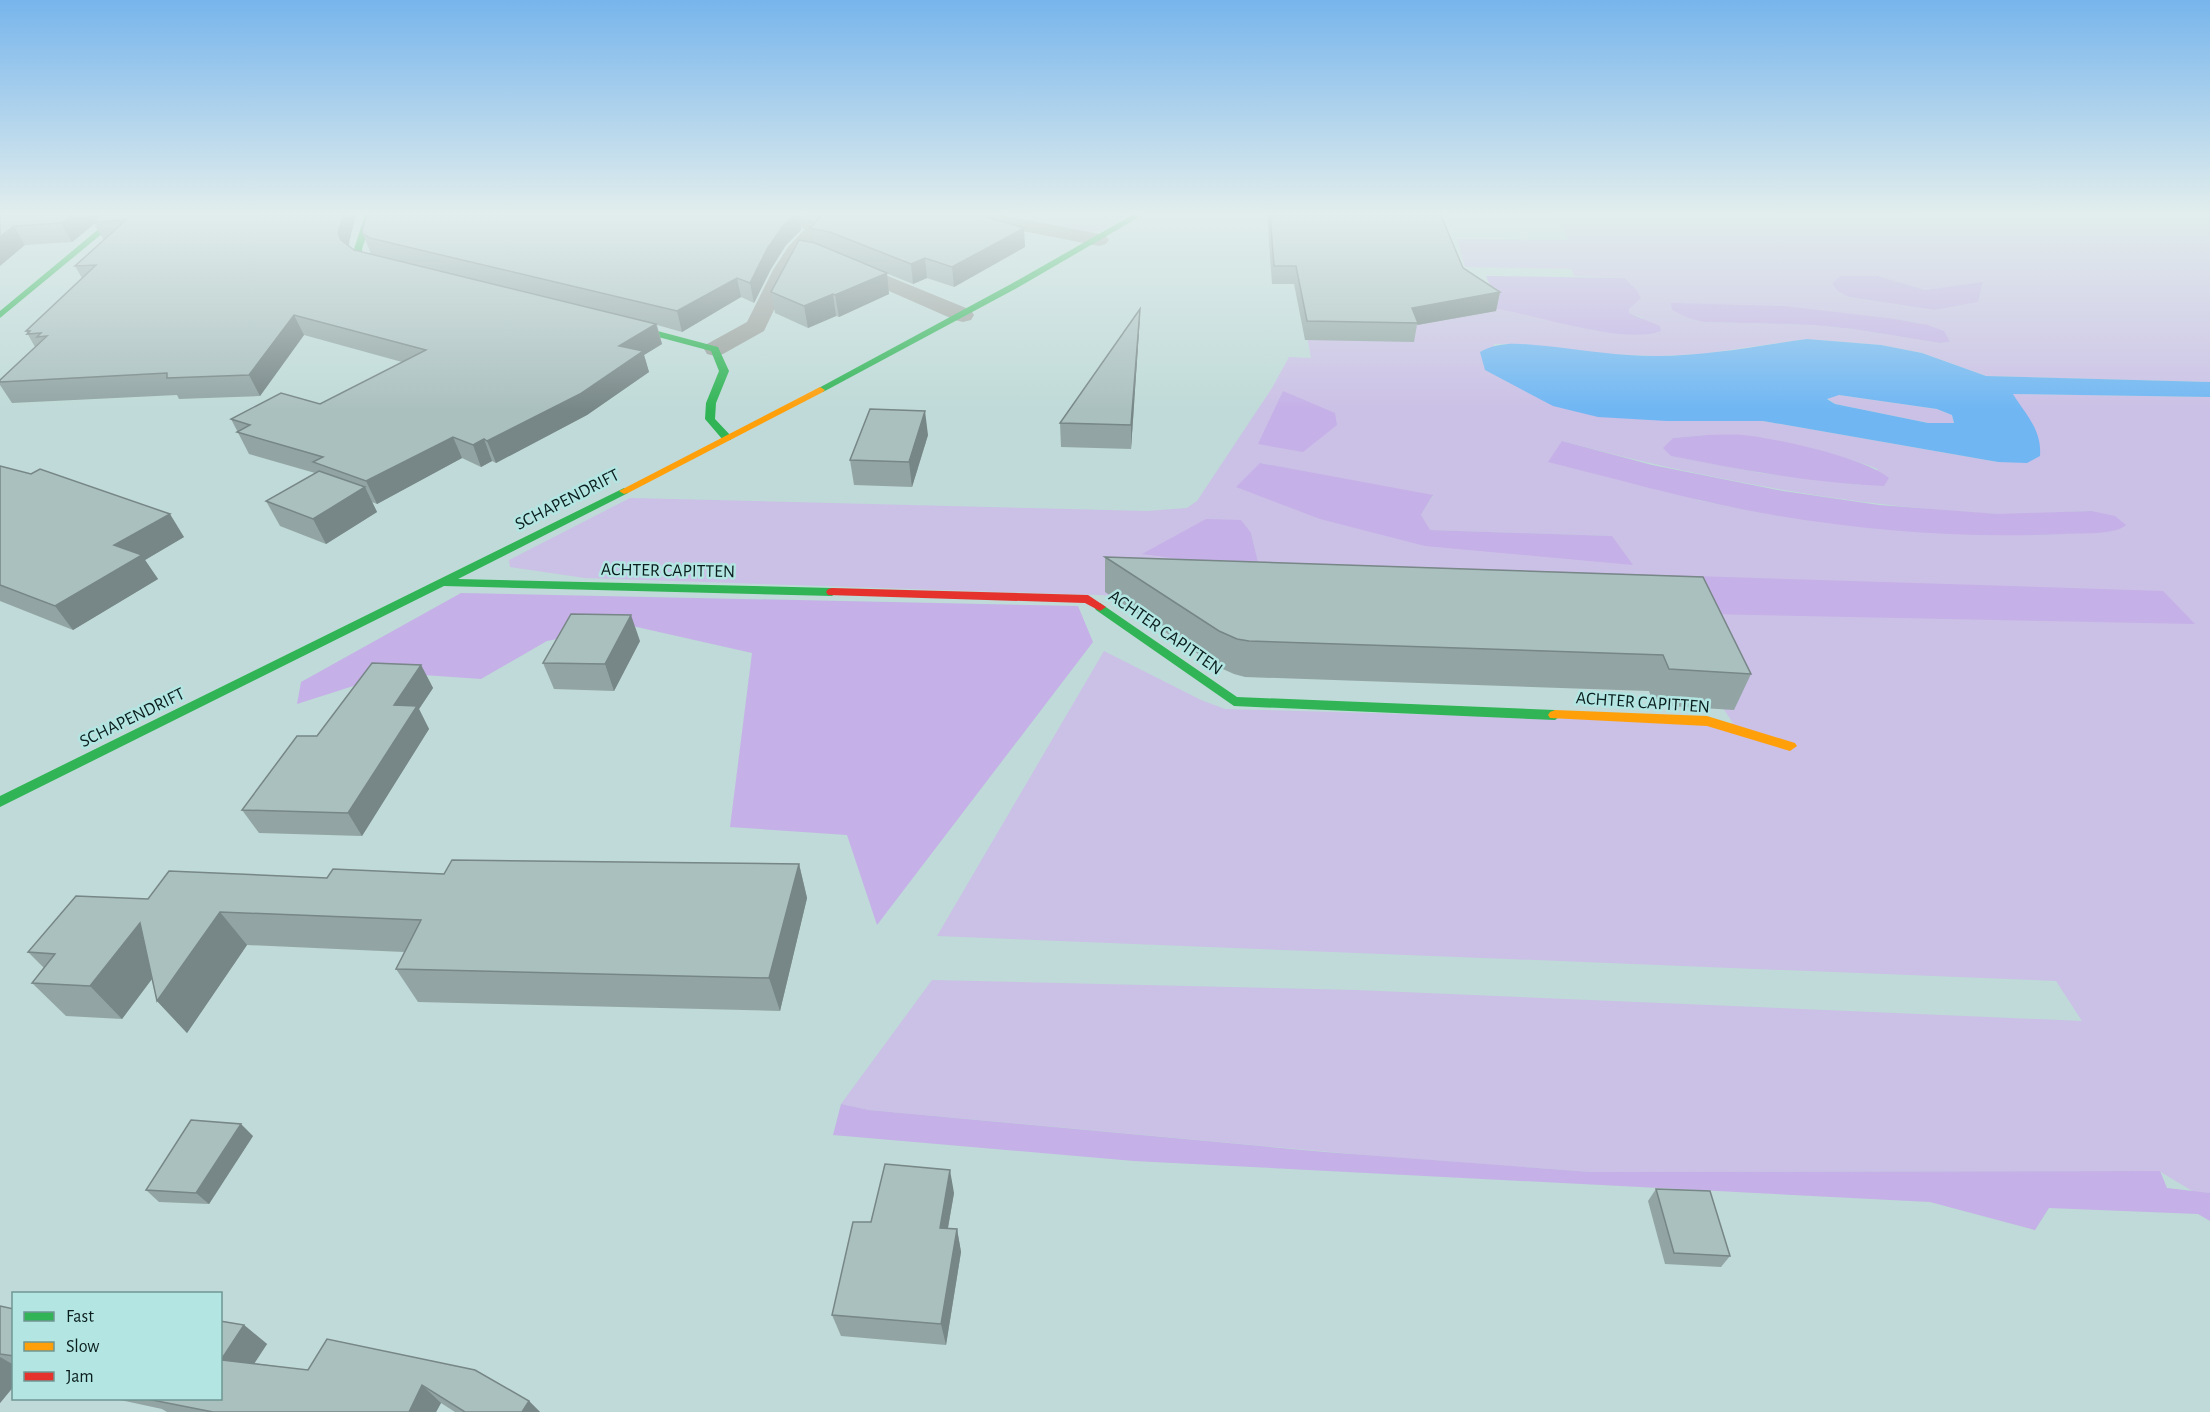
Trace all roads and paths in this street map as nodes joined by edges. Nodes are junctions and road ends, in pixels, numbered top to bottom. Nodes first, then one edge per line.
1 (44, 279) edge
2 (779, 279) edge
3 (874, 279) edge
4 (1028, 279) edge
5 (0, 315) edge
6 (963, 315) junction
7 (599, 319) edge
8 (715, 349) junction
9 (727, 438) junction
10 (444, 582) junction
11 (1790, 746) dead end
12 (0, 802) edge

1 - 5 street
2 - 8 street
3 - 6 street
4 - 6 street, SCHAPENDRIFT
6 - 9 street, SCHAPENDRIFT
7 - 8 street
8 - 9 street
9 - 10 street, SCHAPENDRIFT
10 - 11 street, ACHTER CAPITTEN
10 - 12 street, SCHAPENDRIFT

